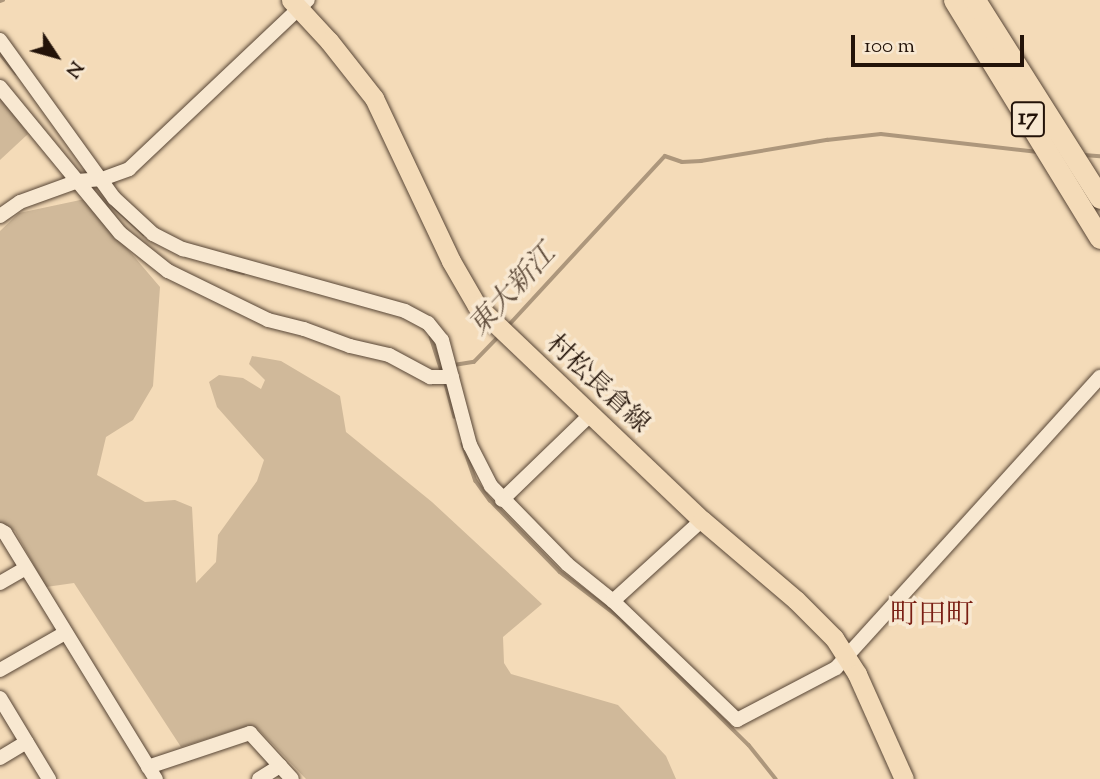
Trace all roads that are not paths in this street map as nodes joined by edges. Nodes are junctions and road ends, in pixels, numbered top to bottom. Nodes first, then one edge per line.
1 (954, 0) edge
2 (975, 0) edge
3 (299, 3) edge
4 (0, 40) edge
5 (0, 87) edge
6 (102, 179) junction
7 (78, 181) junction
8 (1100, 198) edge
9 (0, 216) edge
10 (1100, 238) edge
11 (1099, 375) edge
12 (452, 377) junction
13 (590, 415) junction
14 (502, 500) junction
15 (702, 520) junction
16 (0, 530) edge
17 (26, 568) junction
18 (0, 583) edge
19 (613, 601) junction
20 (65, 633) junction
21 (847, 657) junction
22 (0, 670) edge
23 (0, 698) edge
24 (27, 742) junction
25 (0, 758) edge
26 (280, 766) junction
27 (152, 773) edge
28 (49, 779) edge
29 (259, 779) edge
30 (292, 779) edge
31 (904, 779) edge

1 - 10 highway, 17
2 - 8 highway, 17
3 - 6 street
3 - 13 main road, 村松長倉線
4 - 6 street
5 - 7 street
6 - 7 street
6 - 12 street
7 - 9 street
7 - 12 street
11 - 21 street
12 - 14 street
13 - 14 street
13 - 15 main road, 村松長倉線
14 - 19 street
15 - 19 street
15 - 21 main road, 村松長倉線
16 - 17 street
17 - 18 street
17 - 20 street
19 - 21 street
20 - 22 street
20 - 27 street
21 - 31 main road, 村松長倉線
23 - 24 street
24 - 25 street
24 - 28 street
26 - 27 street
26 - 29 street
26 - 30 street

